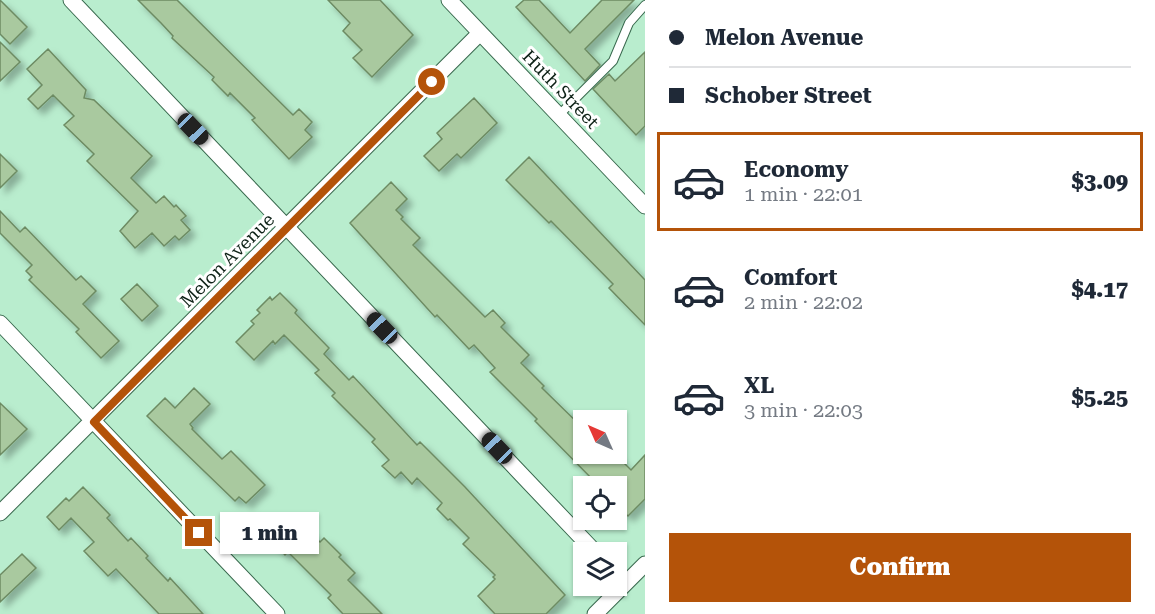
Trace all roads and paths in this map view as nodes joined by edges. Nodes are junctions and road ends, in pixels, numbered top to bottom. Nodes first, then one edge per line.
1 (71, 0) edge
2 (449, 0) edge
3 (645, 5) edge
4 (480, 33) junction
5 (559, 115) junction
6 (645, 206) edge
7 (287, 227) junction
8 (0, 323) edge
9 (94, 422) junction
10 (0, 513) edge
11 (586, 542) edge
12 (645, 564) edge
13 (627, 575) edge
14 (608, 596) edge
15 (277, 614) edge
16 (595, 614) edge

1 - 7 street
2 - 4 street, Huth Street
3 - 5 lane
4 - 5 street, Huth Street
4 - 7 street, Melon Avenue
5 - 6 street, Huth Street
7 - 9 street, Melon Avenue
7 - 11 street
8 - 9 street
9 - 10 street, Melon Avenue
9 - 15 street
12 - 13 street
14 - 16 street

